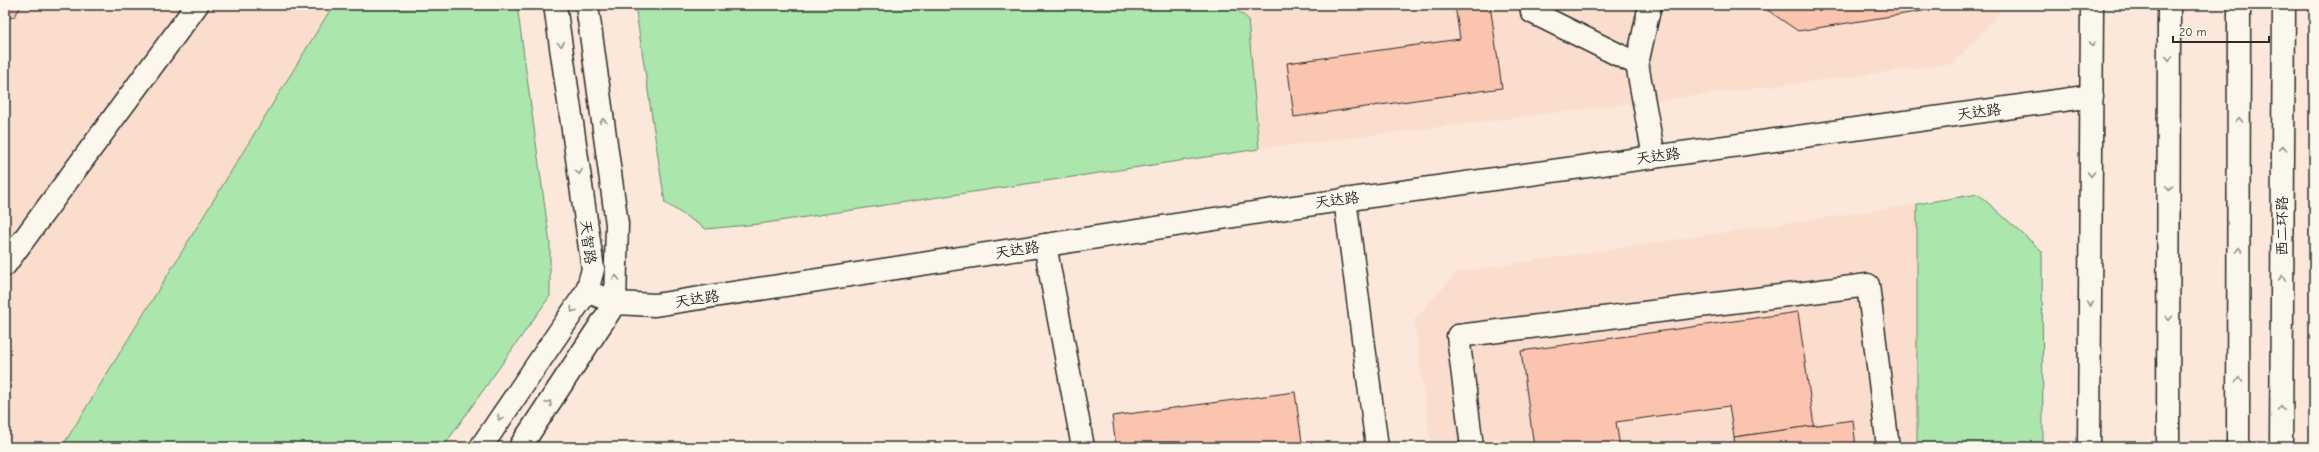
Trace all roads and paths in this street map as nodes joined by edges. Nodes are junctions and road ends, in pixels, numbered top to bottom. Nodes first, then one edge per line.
1 (197, 5) edge
2 (555, 5) edge
3 (587, 5) edge
4 (1531, 5) edge
5 (1650, 5) edge
6 (2092, 5) edge
7 (2169, 5) edge
8 (2239, 5) edge
9 (2284, 5) edge
10 (1637, 64) junction
11 (2092, 96) junction
12 (1654, 156) junction
13 (1345, 199) junction
14 (1045, 245) junction
15 (5, 265) edge
16 (587, 291) junction
17 (615, 303) junction
18 (481, 447) edge
19 (520, 447) edge
20 (1083, 447) edge
21 (1377, 447) edge
22 (1472, 447) edge
23 (1888, 447) edge
24 (2089, 447) edge
25 (2168, 447) edge
26 (2238, 447) edge
27 (2281, 447) edge

1 - 15 main road
2 -> 16 main road, 天智路
17 -> 3 main road, 天智路
4 - 10 main road
5 - 10 main road
6 -> 11 main road
7 -> 25 main road
26 -> 8 main road
27 -> 9 main road, 西二环路
10 - 12 main road
11 - 12 main road, 天达路
11 -> 24 main road
12 - 13 main road, 天达路
13 - 14 main road, 天达路
13 - 21 main road
14 - 17 main road, 天达路
14 - 20 main road
16 - 17 main road, 天达路
16 -> 18 main road, 天智路
19 -> 17 main road
22 - 23 main road

